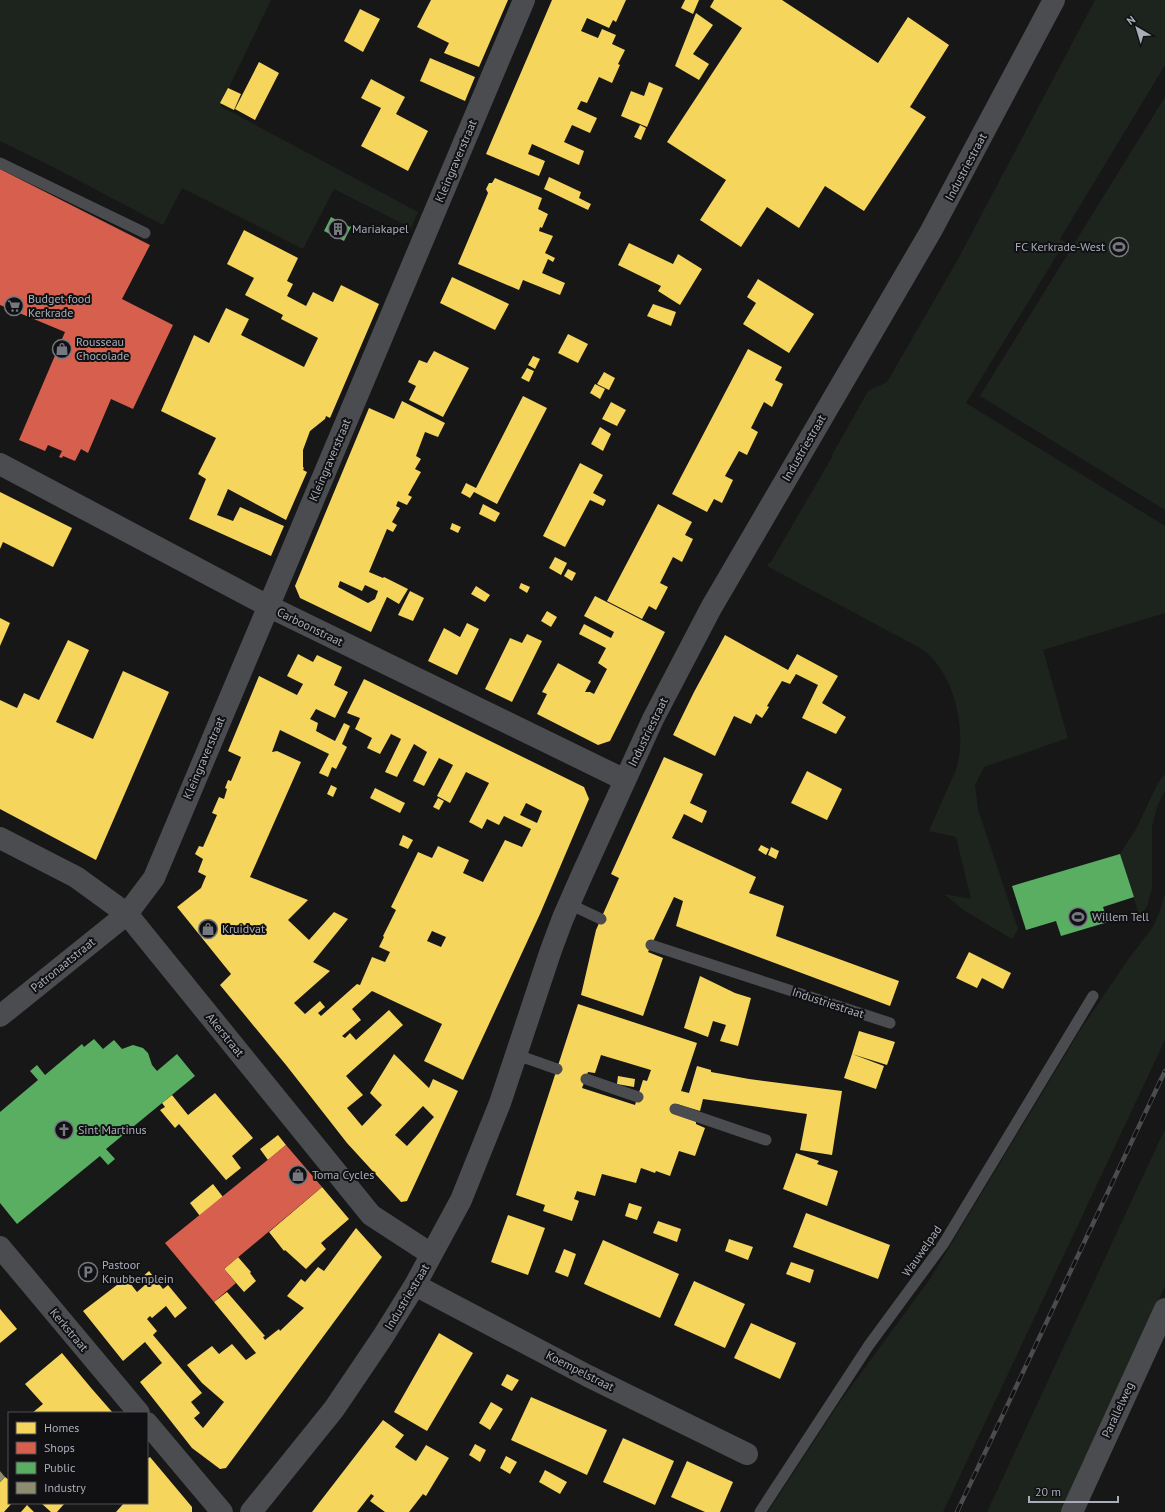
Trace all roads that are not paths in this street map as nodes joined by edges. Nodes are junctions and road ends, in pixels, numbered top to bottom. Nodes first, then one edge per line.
1 (524, 0) edge
2 (1054, 0) edge
3 (0, 163) edge
4 (145, 233) dead end
5 (0, 464) edge
6 (268, 606) junction
7 (625, 780) junction
8 (0, 838) edge
9 (569, 904) junction
10 (127, 914) junction
11 (601, 920) dead end
12 (652, 944) dead end
13 (1093, 996) dead end
14 (0, 1016) edge
15 (890, 1023) dead end
16 (517, 1055) junction
17 (557, 1069) dead end
18 (586, 1079) dead end
19 (638, 1097) dead end
20 (675, 1109) dead end
21 (766, 1140) dead end
22 (0, 1247) edge
23 (431, 1254) junction
24 (415, 1285) junction
25 (1165, 1309) edge
26 (138, 1412) edge
27 (148, 1424) edge
28 (747, 1454) dead end
29 (222, 1512) edge
30 (251, 1512) edge
31 (760, 1512) edge
32 (1072, 1512) edge

1 - 6 street, Kleingraverstraat
2 - 7 street, Industriestraat
3 - 4 lane
5 - 6 street, Carboonstraat
6 - 7 street, Carboonstraat
6 - 10 street, Kleingraverstraat
7 - 9 street, Industriestraat
8 - 10 street, Akerstraat
9 - 11 lane
9 - 16 street, Industriestraat
10 - 14 street, Patronaatstraat
10 - 23 street, Akerstraat
12 - 15 lane, Industriestraat
13 - 31 lane, Wauwelpad
16 - 17 lane
16 - 23 street, Industriestraat
18 - 19 lane
20 - 21 lane
22 - 26 street, Kerkstraat
23 - 24 street, Industriestraat
24 - 28 street, Koempelstraat
24 - 30 street, Industriestraat
25 - 32 street, Parallelweg
27 - 29 street

